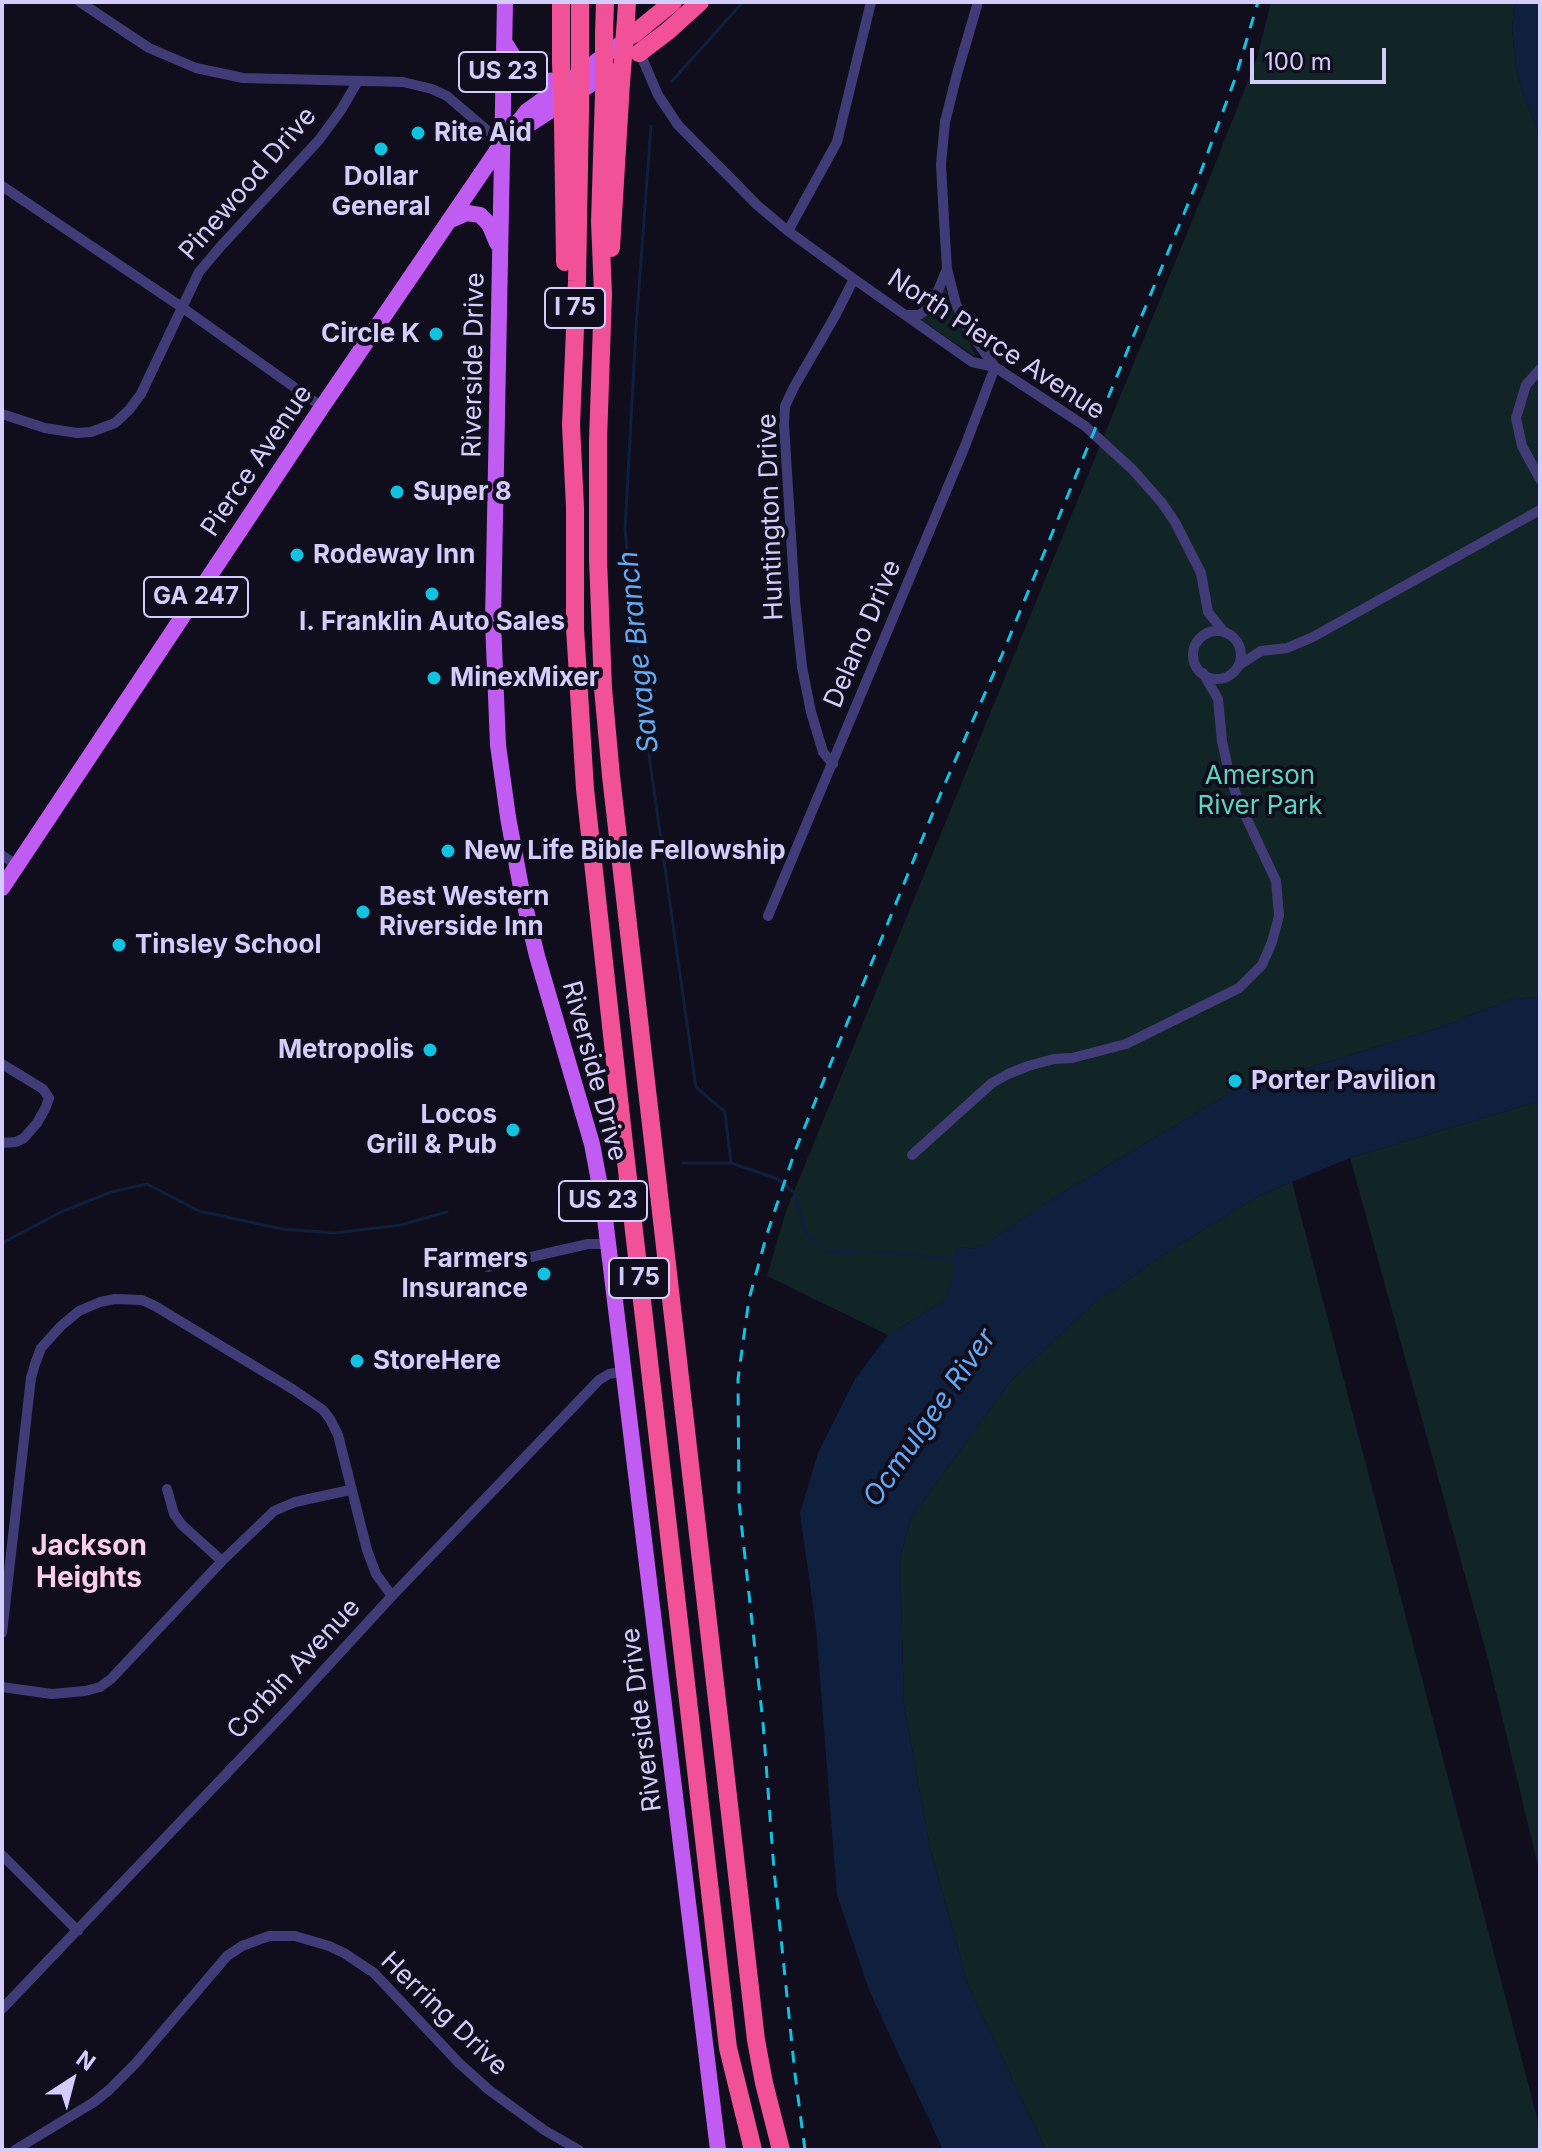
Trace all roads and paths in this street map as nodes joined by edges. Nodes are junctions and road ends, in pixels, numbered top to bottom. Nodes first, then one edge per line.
1 (80, 2) edge
2 (505, 2) edge
3 (561, 2) edge
4 (580, 2) edge
5 (605, 2) edge
6 (673, 2) edge
7 (700, 2) edge
8 (871, 2) edge
9 (978, 2) edge
10 (629, 18) edge
11 (504, 42) junction
12 (639, 53) junction
13 (569, 80) junction
14 (358, 81) junction
15 (502, 143) junction
16 (2, 186) edge
17 (450, 221) junction
18 (788, 231) junction
19 (500, 248) junction
20 (947, 269) junction
21 (854, 279) junction
22 (603, 294) junction
23 (183, 308) junction
24 (905, 315) junction
25 (995, 367) junction
26 (1540, 369) edge
27 (571, 379) junction
28 (322, 407) junction
29 (2, 414) edge
30 (1540, 479) edge
31 (1540, 510) edge
32 (1208, 612) junction
33 (1224, 632) junction
34 (1198, 640) junction
35 (1237, 641) junction
36 (1261, 651) junction
37 (1239, 665) junction
38 (1203, 673) junction
39 (1229, 675) junction
40 (1218, 699) junction
41 (833, 764) junction
42 (2, 855) edge
43 (18, 866) junction
44 (2, 888) edge
45 (768, 916) dead end
46 (2, 1064) edge
47 (2, 1143) edge
48 (912, 1155) dead end
49 (609, 1244) junction
50 (487, 1267) dead end
51 (625, 1371) junction
52 (167, 1489) dead end
53 (350, 1490) junction
54 (222, 1561) junction
55 (392, 1596) junction
56 (2, 1633) edge
57 (2, 1687) edge
58 (2, 1855) edge
59 (78, 1931) junction
60 (2, 2009) edge
61 (15, 2150) edge
62 (579, 2150) edge
63 (718, 2150) edge
64 (753, 2150) edge
65 (781, 2150) edge

1 - 14 street
2 - 11 main road, Riverside Drive / US 23
3 - 27 highway, bridge
4 - 27 highway, I 75, bridge
5 - 22 highway, I 75, bridge
6 - 10 highway
7 - 12 highway
8 - 18 street
9 - 20 street
10 - 12 street, North Pierce Avenue
10 - 13 main road, Pierce Avenue / GA 247
10 - 22 highway, bridge
11 - 13 main road
11 - 15 main road, Riverside Drive / US 23
12 - 15 main road, Pierce Avenue / GA 247
12 - 18 street, North Pierce Avenue
13 - 15 main road, Pierce Avenue / GA 247
14 - 15 street
14 - 23 street, Pinewood Drive
15 - 17 main road, Pierce Avenue / GA 247
15 - 19 main road, Riverside Drive / US 23
16 - 23 street
17 - 19 main road
17 - 28 main road, Pierce Avenue / GA 247
18 - 21 street, North Pierce Avenue
19 - 49 main road, Riverside Drive / US 23
20 - 24 street
20 - 25 street
21 - 24 street, North Pierce Avenue
21 - 41 street, Huntington Drive
22 - 65 highway, I 75
23 - 28 street
23 - 29 street, Pinewood Drive
24 - 25 street, North Pierce Avenue
25 - 32 street, North Pierce Avenue
25 - 41 street, Delano Drive
26 - 30 street
27 - 64 highway, I 75
28 - 43 main road, Pierce Avenue / GA 247
31 - 36 street
32 - 33 street, North Pierce Avenue
32 - 34 street, North Pierce Avenue
33 - 34 street
33 - 35 street
34 - 38 street
35 - 36 street
35 - 37 street
36 - 37 street
37 - 39 street
38 - 39 street
38 - 40 street
39 - 40 street
40 - 48 street
41 - 45 street, Delano Drive
42 - 43 street
43 - 44 main road, Pierce Avenue / GA 247
46 - 47 street
49 - 50 street
49 - 51 main road, Riverside Drive / US 23
51 - 55 street, Corbin Avenue
51 - 63 main road, Riverside Drive / US 23
52 - 54 street
53 - 54 street
53 - 55 street
53 - 56 street
54 - 57 street
55 - 59 street, Corbin Avenue
58 - 59 street
59 - 60 street, Corbin Avenue
61 - 62 street, Herring Drive

